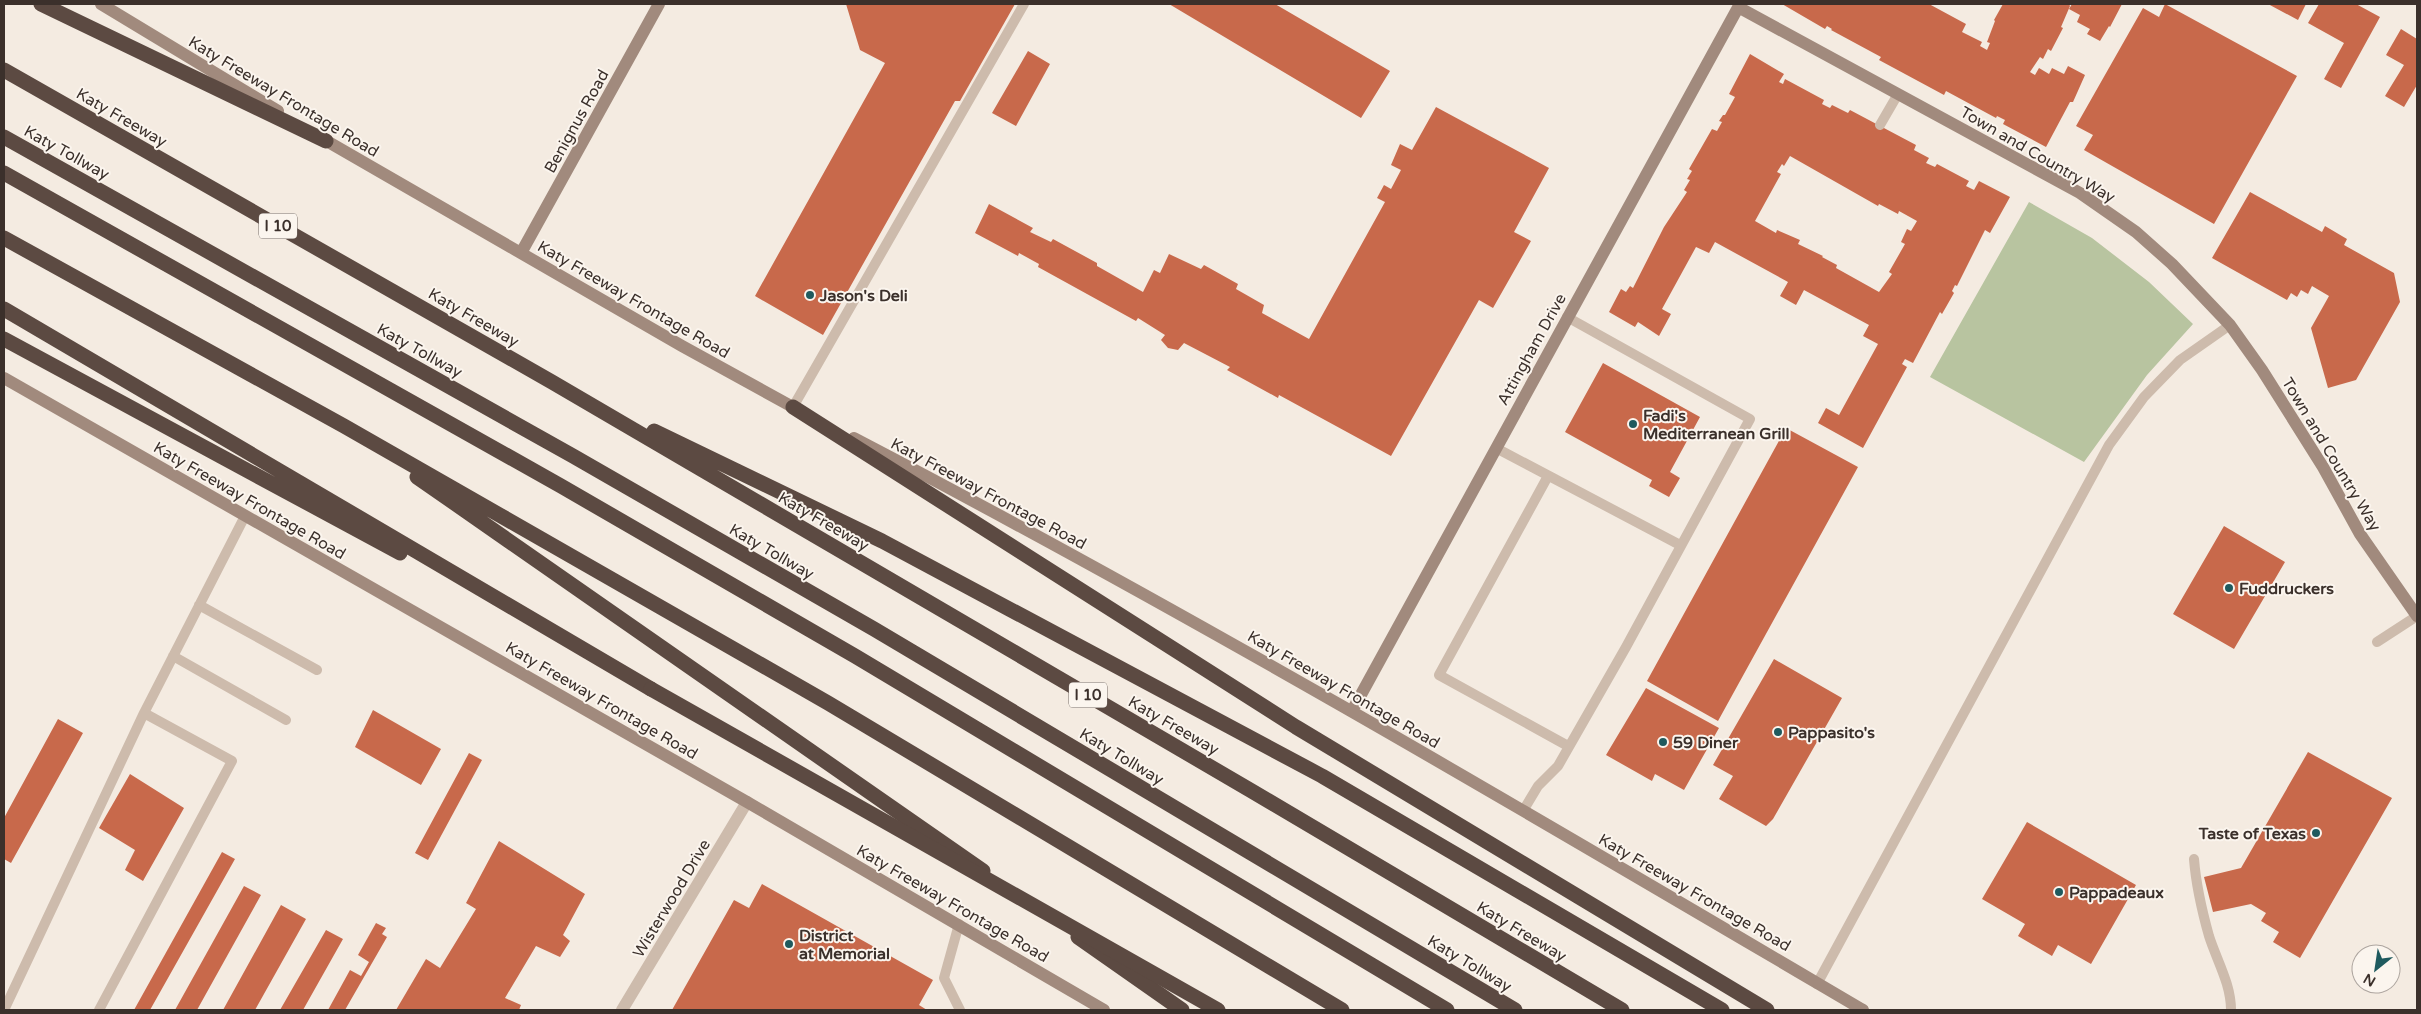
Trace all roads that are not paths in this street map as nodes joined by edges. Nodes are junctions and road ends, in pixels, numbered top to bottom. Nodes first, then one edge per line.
1 (41, 4) edge
2 (101, 4) edge
3 (659, 4) edge
4 (1024, 4) edge
5 (1739, 5) edge
6 (4, 70) edge
7 (1898, 94) junction
8 (1880, 125) dead end
9 (4, 137) edge
10 (326, 140) junction
11 (4, 174) edge
12 (4, 238) edge
13 (521, 253) junction
14 (4, 309) edge
15 (1567, 317) junction
16 (2230, 324) junction
17 (4, 339) edge
18 (4, 378) edge
19 (552, 382) junction
20 (793, 407) junction
21 (344, 426) junction
22 (1496, 448) junction
23 (1548, 476) junction
24 (245, 516) junction
25 (1680, 545) junction
26 (199, 605) junction
27 (2417, 616) edge
28 (2377, 642) dead end
29 (173, 656) junction
30 (317, 670) dead end
31 (635, 680) junction
32 (1352, 710) junction
33 (144, 713) junction
34 (286, 720) dead end
35 (1568, 746) junction
36 (747, 802) junction
37 (1523, 811) junction
38 (2194, 859) dead end
39 (959, 924) junction
40 (1817, 984) junction
41 (4, 1010) edge
42 (99, 1010) edge
43 (622, 1010) edge
44 (960, 1010) edge
45 (1104, 1010) edge
46 (1182, 1010) edge
47 (1218, 1010) edge
48 (1342, 1010) edge
49 (1447, 1010) edge
50 (1515, 1010) edge
51 (1622, 1010) edge
52 (1722, 1010) edge
53 (1767, 1010) edge
54 (1863, 1010) edge
55 (2231, 1010) edge

1 - 10 highway
2 - 10 main road, Katy Freeway Frontage Road
3 - 13 main road, Benignus Road
4 - 20 lane
5 - 7 main road, Town and Country Way
5 - 15 main road, Attingham Drive
6 - 19 highway, Katy Freeway / I 10
7 - 8 lane
7 - 16 main road, Town and Country Way
9 - 50 highway, Katy Tollway
10 - 13 main road, Katy Freeway Frontage Road
11 - 49 highway
12 - 21 highway
13 - 20 main road, Katy Freeway Frontage Road
14 - 31 highway
15 - 22 main road, Attingham Drive
15 - 25 lane
16 - 27 main road, Town and Country Way
16 - 40 lane
17 - 31 highway
18 - 24 main road, Katy Freeway Frontage Road
19 - 51 highway, Katy Freeway / I 10
19 - 52 highway
20 - 32 main road, Katy Freeway Frontage Road
20 - 53 highway
21 - 46 highway
21 - 48 highway
22 - 23 lane
22 - 32 main road, Attingham Drive
23 - 25 lane
23 - 35 lane
24 - 26 lane
24 - 36 main road, Katy Freeway Frontage Road
25 - 35 lane
26 - 29 lane
26 - 30 lane
27 - 28 lane
29 - 33 lane
29 - 34 lane
31 - 47 highway, bridge
32 - 37 main road, Katy Freeway Frontage Road
33 - 41 lane
33 - 42 lane
35 - 37 lane
36 - 39 main road, Katy Freeway Frontage Road
36 - 43 street, Wisterwood Drive
37 - 40 main road, Katy Freeway Frontage Road
38 - 55 lane
39 - 44 lane
39 - 45 main road, Katy Freeway Frontage Road
40 - 54 main road, Katy Freeway Frontage Road

